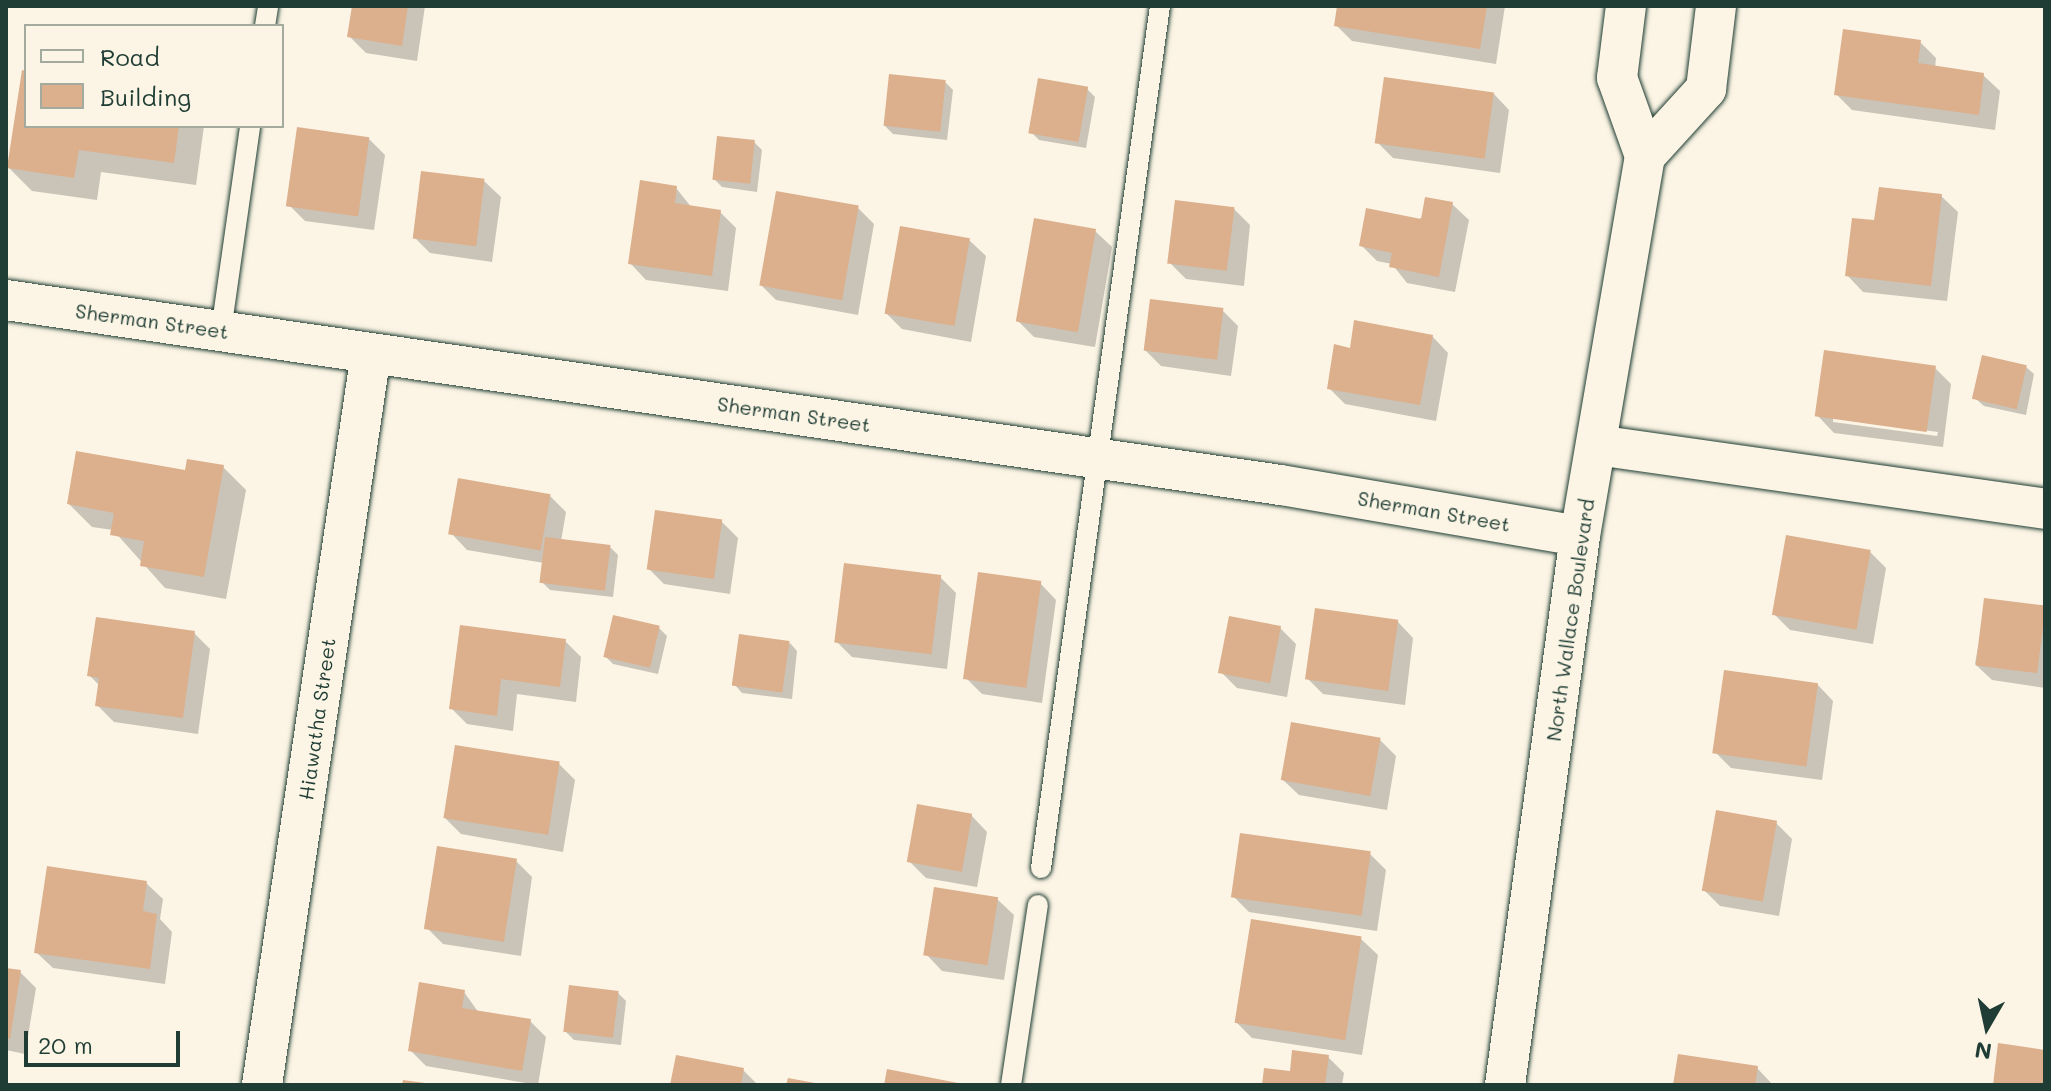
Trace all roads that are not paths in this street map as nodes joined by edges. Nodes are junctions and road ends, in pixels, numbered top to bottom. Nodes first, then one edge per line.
1 (1160, 6) edge
2 (1626, 6) edge
3 (1716, 6) edge
4 (250, 128) edge
5 (1645, 156) junction
6 (6, 300) edge
7 (221, 331) junction
8 (371, 353) junction
9 (1597, 445) junction
10 (1101, 458) junction
11 (2045, 509) edge
12 (1580, 536) junction
13 (1041, 868) dead end
14 (1038, 905) dead end
15 (262, 1085) edge
16 (1011, 1085) edge
17 (1505, 1085) edge

1 - 10 lane
2 - 5 street, North Wallace Boulevard
3 - 5 street
4 - 7 lane
5 - 9 street, North Wallace Boulevard
6 - 7 street, Sherman Street
7 - 8 street, Sherman Street
8 - 10 street, Sherman Street
8 - 15 street, Hiawatha Street
9 - 11 street
9 - 12 street, North Wallace Boulevard
10 - 12 street, Sherman Street
10 - 13 lane
12 - 17 street, North Wallace Boulevard
14 - 16 lane

